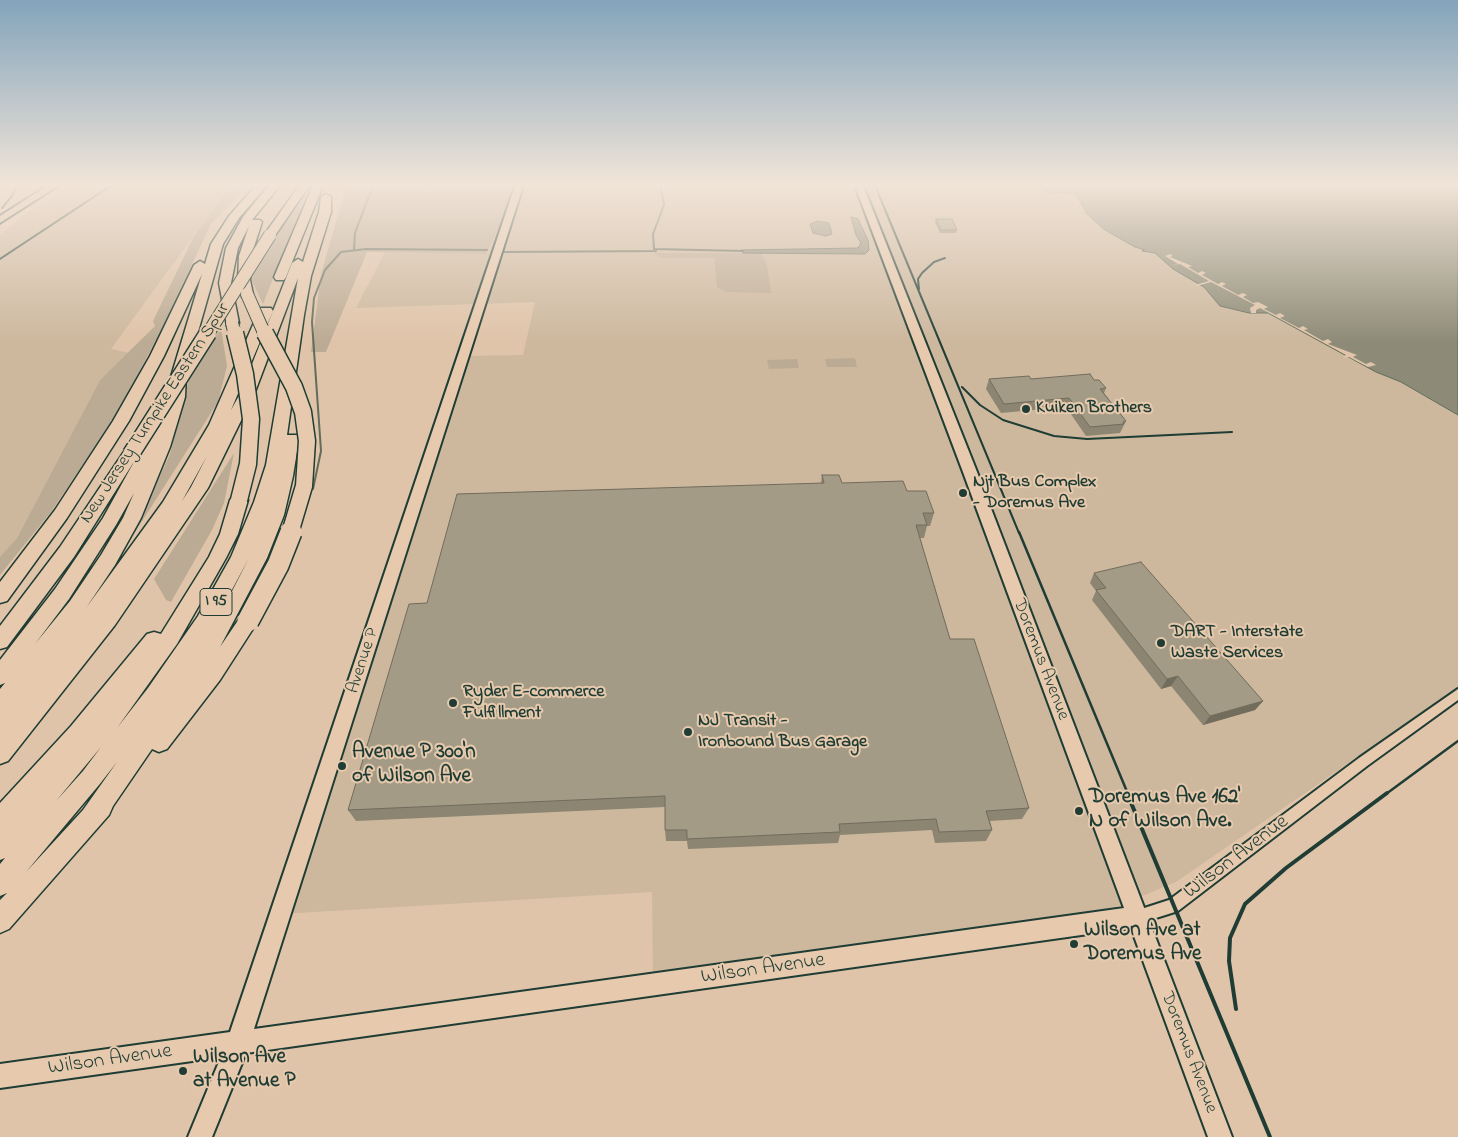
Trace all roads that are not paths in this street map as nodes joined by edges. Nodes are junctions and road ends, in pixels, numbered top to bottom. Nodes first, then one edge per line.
1 (214, 236) edge
2 (222, 236) edge
3 (238, 236) edge
4 (250, 236) edge
5 (269, 236) edge
6 (304, 236) edge
7 (308, 236) edge
8 (317, 236) edge
9 (503, 236) edge
10 (879, 236) edge
11 (295, 326) junction
12 (179, 374) junction
13 (105, 489) junction
14 (238, 500) junction
15 (0, 596) edge
16 (0, 619) edge
17 (0, 641) edge
18 (0, 676) edge
19 (1458, 694) edge
20 (0, 705) edge
21 (0, 728) edge
22 (0, 754) edge
23 (92, 816) junction
24 (0, 820) edge
25 (0, 848) edge
26 (0, 882) edge
27 (1137, 917) junction
28 (0, 920) edge
29 (238, 1044) junction
30 (0, 1076) edge
31 (200, 1137) edge
32 (1220, 1137) edge

1 - 15 highway
2 - 12 highway
3 - 14 highway, I 95, bridge
4 - 23 highway, bridge
5 - 13 highway, New Jersey Turnpike Eastern Spur, bridge
6 - 21 highway
7 - 22 highway
8 - 11 highway, I 95
9 - 29 main road, Avenue P
10 - 27 main road, Doremus Avenue
11 - 23 highway
11 - 26 highway, I 95
12 - 18 highway
12 - 20 highway
13 - 16 highway
13 - 17 highway, New Jersey Turnpike Eastern Spur
14 - 24 highway, I 95
14 - 25 highway, I 95
19 - 27 street, Wilson Avenue
23 - 28 highway
27 - 29 main road, Wilson Avenue
27 - 32 main road, Doremus Avenue
29 - 30 main road, Wilson Avenue
29 - 31 main road, Avenue P

